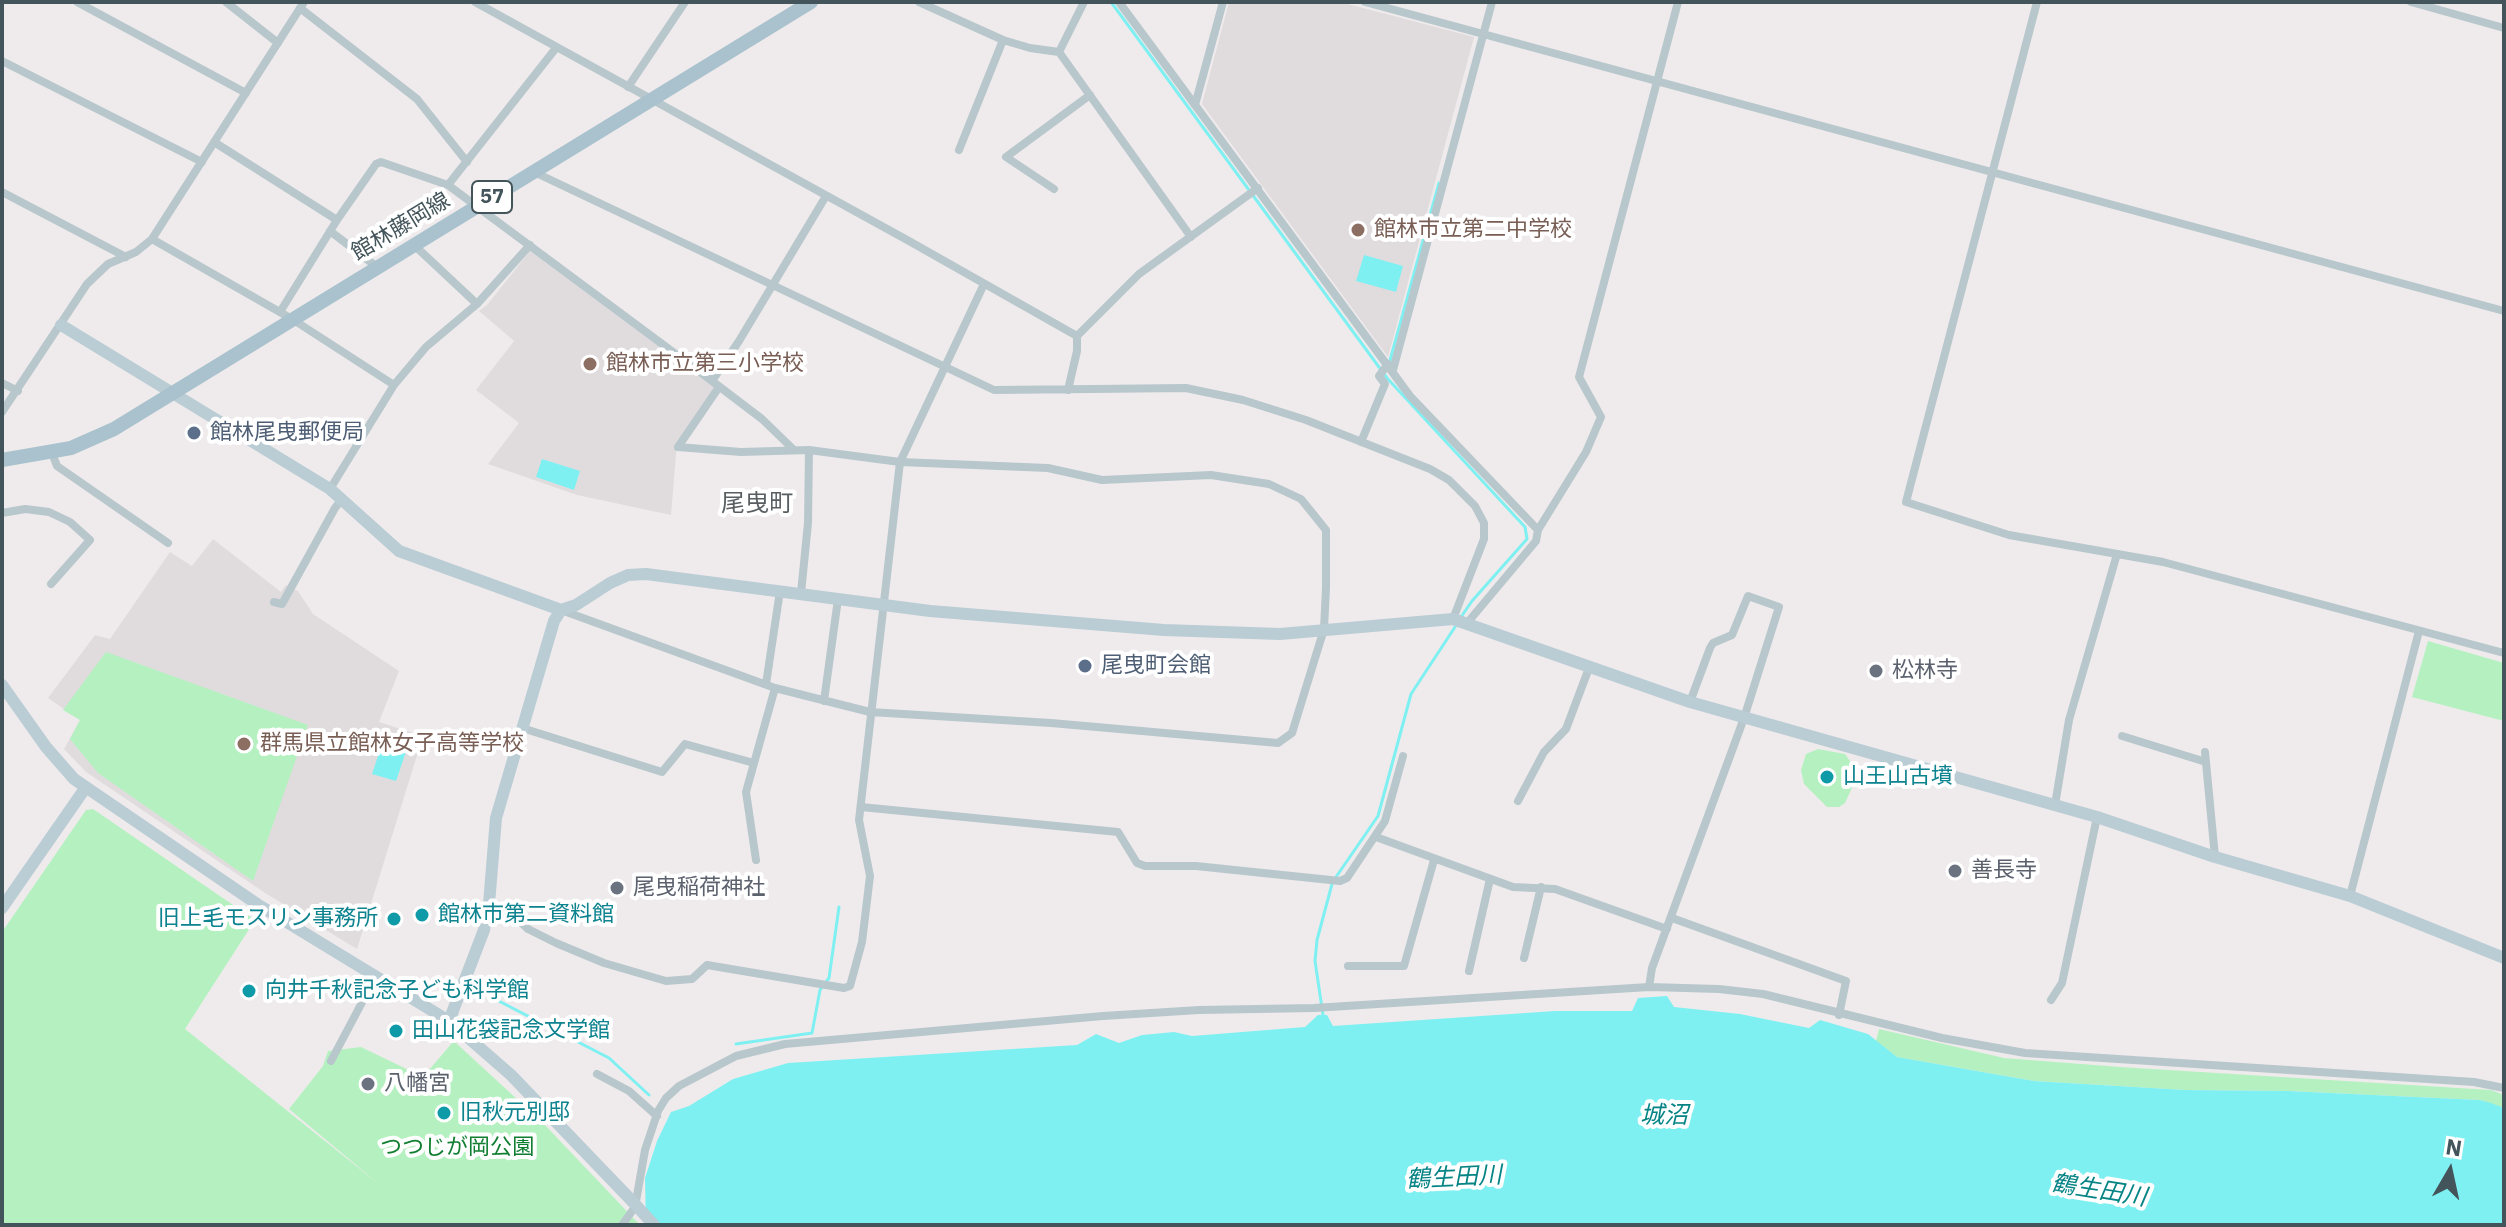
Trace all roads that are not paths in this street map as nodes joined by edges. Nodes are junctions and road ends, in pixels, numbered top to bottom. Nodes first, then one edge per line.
1 (77, 2) edge
2 (226, 2) edge
3 (475, 2) edge
4 (685, 2) edge
5 (811, 2) edge
6 (919, 2) edge
7 (1084, 2) edge
8 (1119, 2) edge
9 (1223, 2) edge
10 (1365, 2) edge
11 (1492, 2) edge
12 (1678, 2) edge
13 (2037, 2) edge
14 (2411, 2) edge
15 (302, 5) edge
16 (2504, 28) edge
17 (1484, 33) junction
18 (1003, 40) junction
19 (278, 43) junction
20 (556, 48) junction
21 (1059, 52) junction
22 (2, 61) edge
23 (1657, 80) junction
24 (628, 87) junction
25 (246, 93) junction
26 (1090, 95) junction
27 (650, 99) junction
28 (1195, 105) junction
29 (214, 142) junction
30 (959, 150) dead end
31 (202, 162) junction
32 (467, 162) junction
33 (533, 171) junction
34 (1991, 172) junction
35 (448, 185) junction
36 (1258, 188) junction
37 (1054, 189) dead end
38 (2, 192) edge
39 (826, 196) junction
40 (477, 206) junction
41 (337, 220) junction
42 (330, 231) junction
43 (1191, 237) junction
44 (152, 239) junction
45 (414, 245) junction
46 (530, 245) junction
47 (126, 257) junction
48 (377, 267) junction
49 (984, 284) junction
50 (773, 285) junction
51 (477, 304) junction
52 (2504, 311) edge
53 (286, 316) junction
54 (61, 325) junction
55 (1077, 336) junction
56 (944, 366) junction
57 (1390, 367) junction
58 (2, 383) edge
59 (715, 384) junction
60 (394, 385) junction
61 (1068, 390) junction
62 (18, 391) junction
63 (173, 392) junction
64 (2, 412) edge
65 (1361, 442) junction
66 (794, 450) junction
67 (809, 450) junction
68 (52, 453) junction
69 (2, 460) edge
70 (900, 462) junction
71 (330, 489) junction
72 (343, 498) junction
73 (2, 513) edge
74 (1538, 530) junction
75 (168, 543) dead end
76 (2117, 554) junction
77 (51, 584) dead end
78 (780, 591) junction
79 (801, 593) junction
80 (838, 599) junction
81 (274, 602) dead end
82 (883, 605) junction
83 (561, 610) junction
84 (1453, 619) junction
85 (1468, 622) junction
86 (1324, 629) junction
87 (2419, 631) junction
88 (2504, 653) edge
89 (1589, 668) junction
90 (2, 685) edge
91 (771, 686) junction
92 (824, 701) junction
93 (1690, 702) junction
94 (870, 712) junction
95 (1744, 718) junction
96 (522, 728) junction
97 (2122, 736) dead end
98 (2205, 752) dead end
99 (1403, 756) dead end
100 (2206, 762) junction
101 (754, 763) junction
102 (86, 787) junction
103 (1518, 801) dead end
104 (2055, 805) junction
105 (861, 807) junction
106 (2097, 817) junction
107 (1376, 837) junction
108 (2215, 857) junction
109 (756, 860) dead end
110 (1434, 860) junction
111 (1490, 879) junction
112 (1541, 887) junction
113 (2350, 896) junction
114 (489, 904) junction
115 (2, 908) edge
116 (1672, 918) junction
117 (1667, 929) junction
118 (1524, 958) dead end
119 (2504, 958) edge
120 (1348, 966) dead end
121 (1469, 971) dead end
122 (376, 976) junction
123 (1649, 987) junction
124 (2051, 1000) dead end
125 (1839, 1015) junction
126 (449, 1021) junction
127 (331, 1061) dead end
128 (597, 1074) dead end
129 (2504, 1088) edge
130 (657, 1116) junction
131 (622, 1225) edge
132 (654, 1225) edge

1 - 25 street
2 - 19 street
3 - 20 street
4 - 24 street
5 - 27 main road, 館林藤岡線 / 57
6 - 18 street
7 - 21 street
8 - 28 street
9 - 28 street
10 - 17 street
11 - 17 street
12 - 23 street
13 - 34 street
14 - 16 street
15 - 19 street
15 - 32 street
17 - 23 street
17 - 57 street
18 - 21 street
18 - 30 street
19 - 25 street
20 - 24 street
20 - 32 street
21 - 26 street
22 - 31 street
23 - 34 street
23 - 74 street
24 - 27 street
25 - 29 street
26 - 37 street
26 - 43 street
27 - 33 main road, 館林藤岡線 / 57
27 - 39 street
28 - 36 street
29 - 31 street
29 - 41 street
31 - 44 street
32 - 35 street
33 - 40 main road, 館林藤岡線 / 57
33 - 50 street
34 - 52 street
34 - 76 street
35 - 40 street
35 - 41 street
36 - 43 street
36 - 57 street
38 - 47 street
39 - 49 street
39 - 50 street
40 - 45 main road, 館林藤岡線 / 57
40 - 46 street
41 - 42 street
42 - 48 street
42 - 53 street
43 - 55 street
44 - 47 street
44 - 53 street
45 - 48 main road, 館林藤岡線 / 57
45 - 51 street
46 - 51 street
46 - 59 street
47 - 54 street
48 - 53 main road, 館林藤岡線 / 57
49 - 55 street
49 - 56 street
50 - 56 street
50 - 59 street
51 - 60 street
53 - 60 street
53 - 63 main road, 館林藤岡線 / 57
54 - 62 street
54 - 63 street
55 - 61 street
56 - 61 street
56 - 70 street
57 - 65 street
57 - 74 street
58 - 62 street
59 - 66 street
59 - 66 street
60 - 71 street
61 - 65 street
62 - 64 street
63 - 68 main road, 館林藤岡線 / 57
63 - 71 street
65 - 84 street
66 - 67 street
67 - 70 street
67 - 79 street
68 - 69 main road, 館林藤岡線 / 57
68 - 75 street
70 - 82 street
70 - 86 street
71 - 72 street
72 - 81 street
72 - 83 street
73 - 77 street
74 - 85 street
76 - 87 street
76 - 104 street
78 - 79 street
78 - 83 street
78 - 91 street
79 - 80 street
80 - 82 street
80 - 92 street
82 - 86 street
82 - 94 street
83 - 91 street
83 - 96 street
84 - 85 street
84 - 86 street
85 - 89 street
86 - 94 street
87 - 88 street
87 - 113 street
89 - 93 street
89 - 103 street
90 - 102 street
91 - 92 street
91 - 101 street
92 - 94 street
93 - 95 street
93 - 95 street
94 - 105 street
95 - 104 street
95 - 116 street
96 - 101 street
96 - 114 street
97 - 100 street
98 - 100 street
99 - 107 street
100 - 108 street
101 - 109 street
102 - 115 street
102 - 122 street
104 - 106 street
105 - 107 street
105 - 114 street
106 - 108 street
106 - 124 street
107 - 110 street
108 - 113 street
110 - 111 street
110 - 120 street
111 - 112 street
111 - 121 street
112 - 117 street
112 - 118 street
113 - 119 street
114 - 126 street
116 - 117 street
116 - 125 street
117 - 123 street
122 - 126 street
122 - 127 street
123 - 125 street
123 - 130 street
125 - 129 street
126 - 132 street, bridge
128 - 130 street
130 - 131 street

